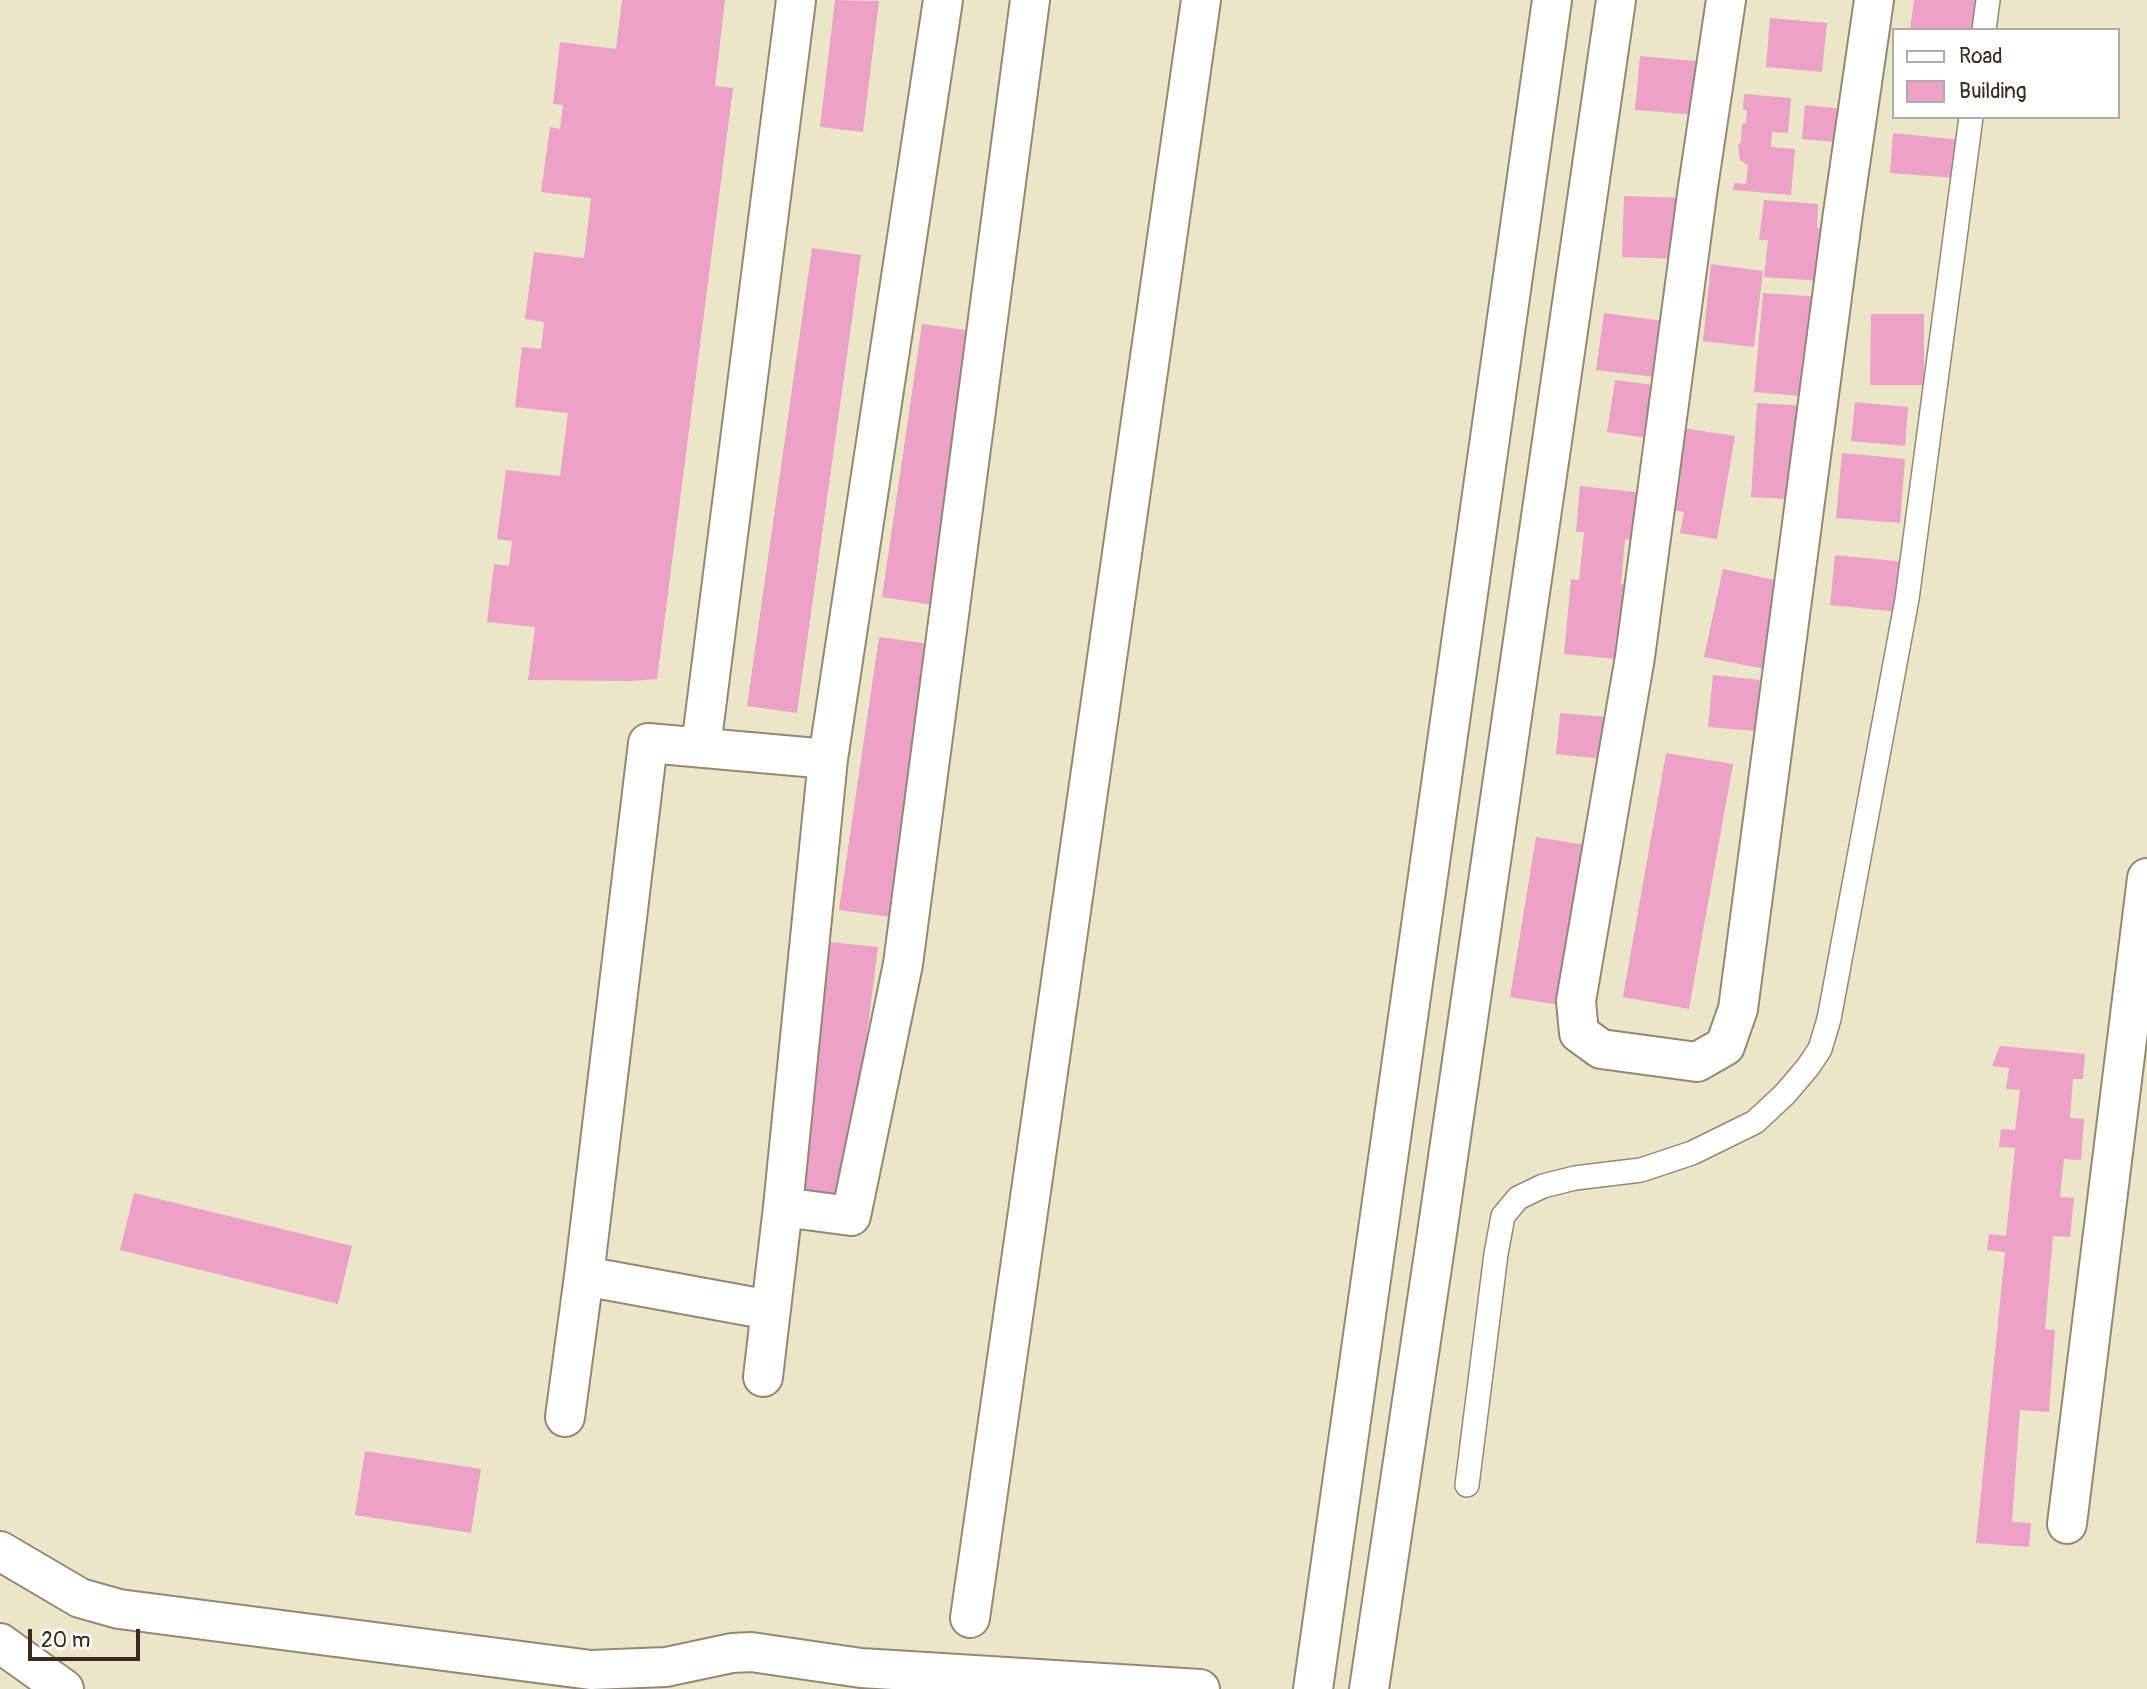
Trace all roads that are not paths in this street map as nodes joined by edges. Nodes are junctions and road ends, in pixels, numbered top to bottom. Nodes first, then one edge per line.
1 (796, 0) edge
2 (943, 0) edge
3 (1030, 0) edge
4 (1201, 0) edge
5 (1552, 0) edge
6 (1616, 0) edge
7 (1726, 0) edge
8 (1874, 0) edge
9 (1988, 0) edge
10 (1984, 28) edge
11 (1971, 119) edge
12 (701, 747) junction
13 (828, 759) junction
14 (2147, 878) edge
15 (783, 1207) junction
16 (584, 1276) junction
17 (770, 1310) junction
18 (763, 1377) dead end
19 (565, 1417) dead end
20 (1467, 1485) dead end
21 (2067, 1524) dead end
22 (0, 1551) edge
23 (970, 1619) dead end
24 (0, 1643) edge
25 (64, 1689) edge
26 (1200, 1689) edge
27 (1313, 1689) edge
28 (1369, 1689) edge

1 - 12 street
2 - 13 street
3 - 15 street
4 - 23 street
5 - 27 street
6 - 28 street
7 - 8 street
9 - 10 lane
11 - 20 lane
12 - 13 street
12 - 16 street
13 - 15 street
14 - 21 street
15 - 17 street
16 - 17 street
16 - 19 street
17 - 18 street
22 - 26 street
24 - 25 street

